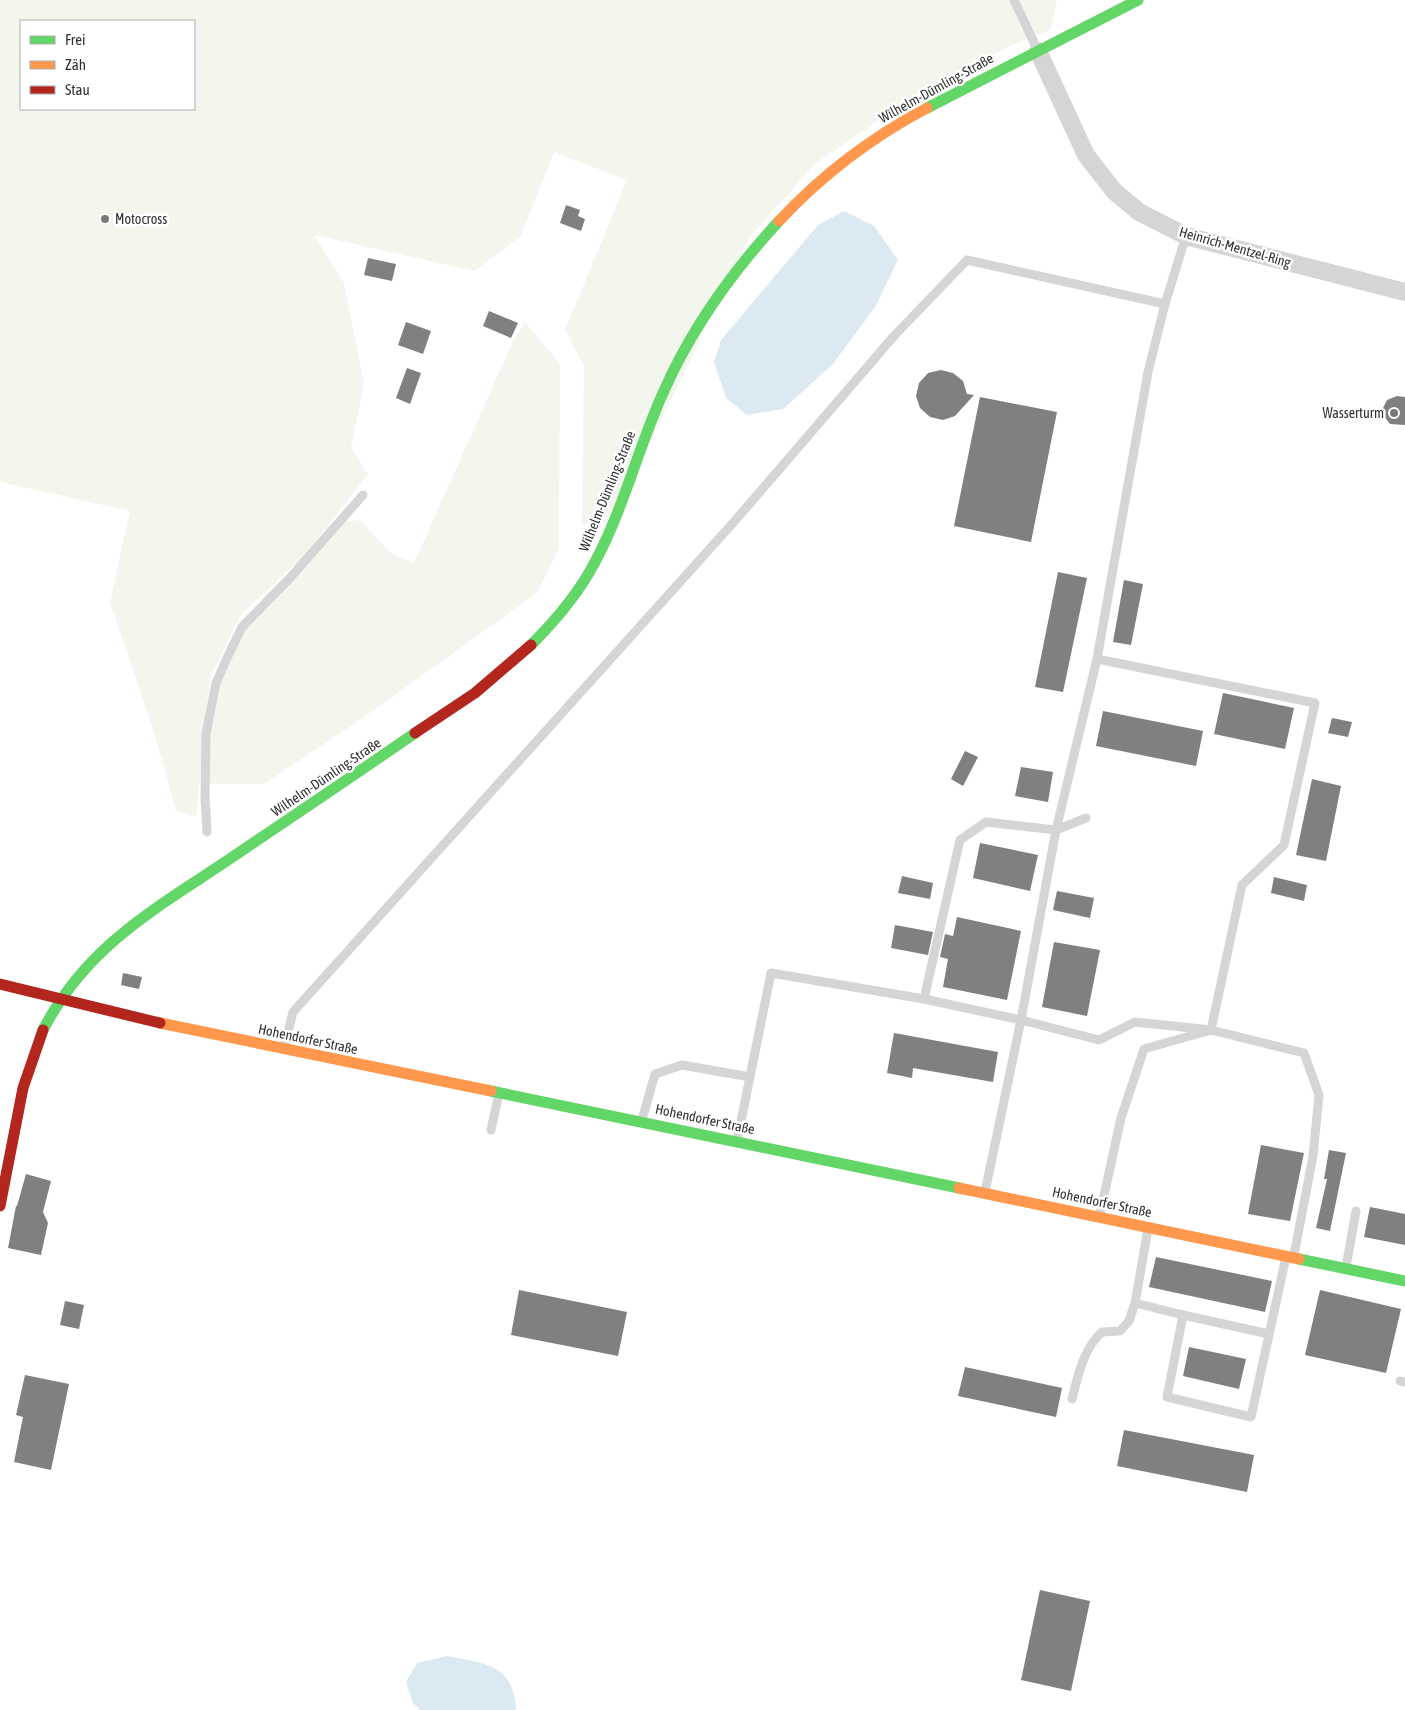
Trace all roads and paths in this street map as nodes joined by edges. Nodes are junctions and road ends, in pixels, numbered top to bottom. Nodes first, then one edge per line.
1 (1014, 0) edge
2 (1138, 0) edge
3 (1038, 51) junction
4 (1186, 236) junction
5 (1405, 292) edge
6 (1165, 304) junction
7 (362, 495) dead end
8 (1097, 659) junction
9 (1086, 818) dead end
10 (1056, 830) junction
11 (207, 832) dead end
12 (0, 984) edge
13 (60, 998) junction
14 (924, 999) junction
15 (1021, 1020) junction
16 (1211, 1030) junction
17 (283, 1049) junction
18 (750, 1077) junction
19 (499, 1092) junction
20 (642, 1121) junction
21 (491, 1130) dead end
22 (737, 1141) junction
23 (985, 1193) junction
24 (0, 1206) edge
25 (1356, 1211) dead end
26 (1100, 1217) junction
27 (1149, 1227) junction
28 (1290, 1257) junction
29 (1345, 1268) junction
30 (1405, 1281) edge
31 (1135, 1303) junction
32 (1183, 1315) junction
33 (1269, 1334) junction
34 (1072, 1399) dead end

1 - 3 lane
2 - 3 street, Wilhelm-Dümling-Straße
3 - 4 street, Heinrich-Mentzel-Ring
3 - 13 street, Wilhelm-Dümling-Straße
4 - 5 street, Heinrich-Mentzel-Ring
4 - 6 lane
6 - 8 lane
6 - 17 lane
7 - 11 lane
8 - 10 lane
8 - 16 lane
9 - 10 lane
10 - 14 lane
10 - 15 lane
12 - 13 street, Hohendorfer Straße
13 - 17 street, Hohendorfer Straße
13 - 24 street, Wilhelm-Dümling-Straße
14 - 15 lane
14 - 18 lane
15 - 16 lane
15 - 23 lane
16 - 26 lane
16 - 28 lane
17 - 19 street, Hohendorfer Straße
18 - 20 lane
18 - 22 lane
19 - 20 street, Hohendorfer Straße
19 - 21 lane
20 - 22 street, Hohendorfer Straße
22 - 23 street, Hohendorfer Straße
23 - 26 street, Hohendorfer Straße
25 - 29 lane
26 - 27 street, Hohendorfer Straße
27 - 28 street, Hohendorfer Straße
27 - 31 lane
28 - 29 street, Hohendorfer Straße
28 - 33 lane
29 - 30 street, Hohendorfer Straße
31 - 32 lane
31 - 34 lane
32 - 33 lane
32 - 33 lane

